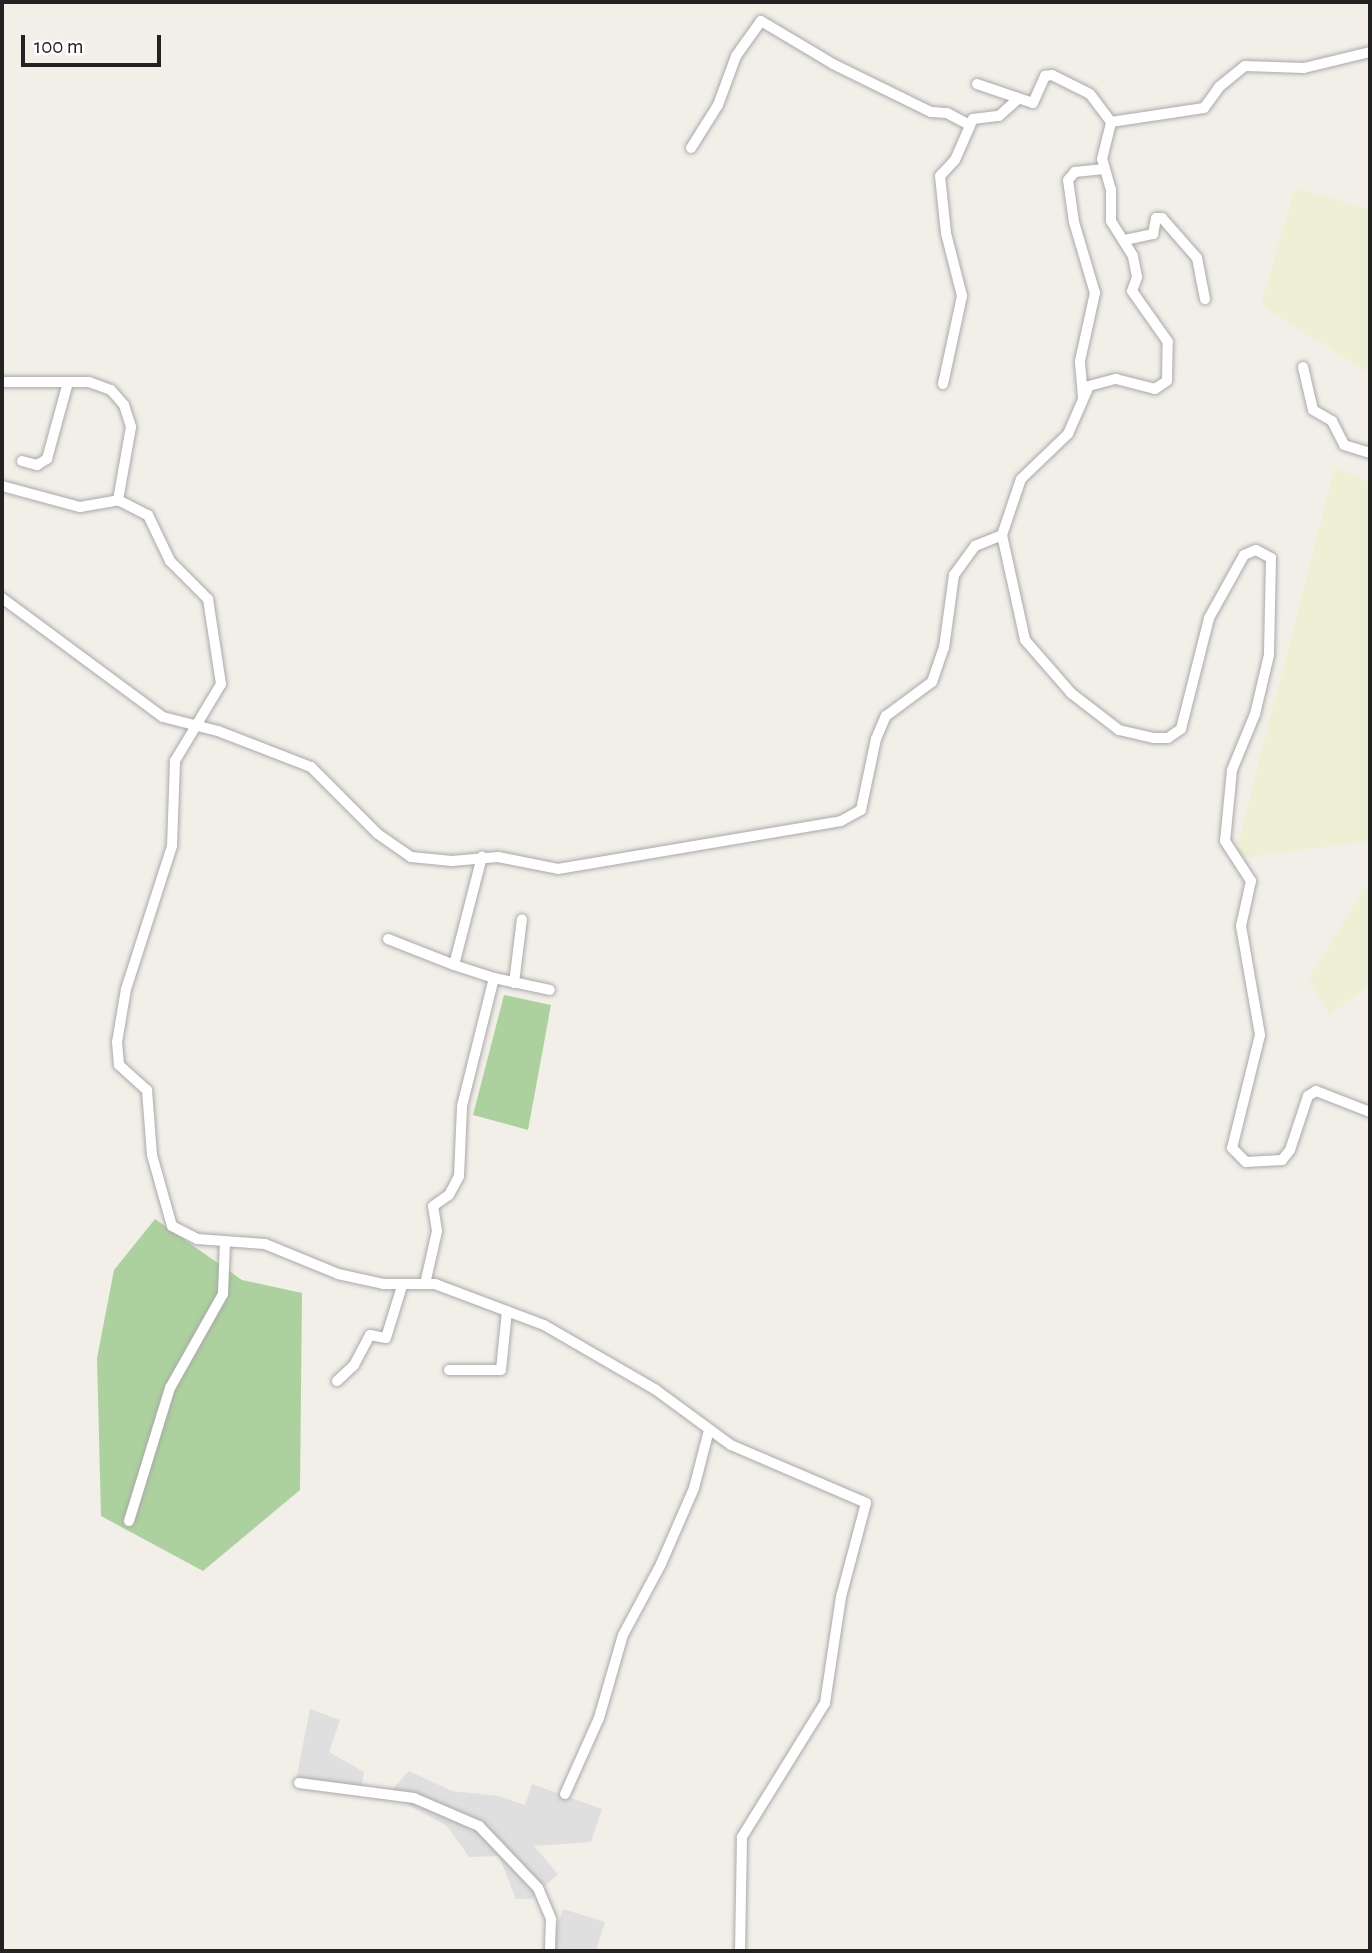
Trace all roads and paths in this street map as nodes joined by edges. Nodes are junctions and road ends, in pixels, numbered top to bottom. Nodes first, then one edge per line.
1 (1370, 52) edge
2 (976, 84) dead end
3 (1018, 99) junction
4 (1111, 122) junction
5 (968, 124) junction
6 (691, 148) dead end
7 (1104, 169) junction
8 (1125, 240) junction
9 (1205, 299) dead end
10 (1303, 367) dead end
11 (2, 382) edge
12 (68, 382) junction
13 (943, 384) dead end
14 (1083, 405) junction
15 (1370, 453) edge
16 (22, 461) dead end
17 (2, 486) edge
18 (118, 500) junction
19 (1002, 535) junction
20 (2, 598) edge
21 (195, 727) junction
22 (482, 857) junction
23 (523, 919) dead end
24 (388, 939) dead end
25 (454, 965) junction
26 (494, 978) junction
27 (514, 983) junction
28 (550, 990) dead end
29 (1370, 1112) edge
30 (225, 1242) junction
31 (425, 1284) junction
32 (402, 1286) junction
33 (507, 1311) junction
34 (449, 1370) dead end
35 (337, 1381) dead end
36 (709, 1430) junction
37 (129, 1521) dead end
38 (299, 1783) dead end
39 (565, 1794) dead end
40 (550, 1951) edge
41 (740, 1951) edge

1 - 4 street
2 - 3 street
3 - 4 street
3 - 5 street
4 - 7 street
5 - 6 street
5 - 13 street
7 - 8 street
7 - 14 street
8 - 9 street
8 - 14 street
10 - 15 street
11 - 12 street
12 - 16 street
12 - 18 street
14 - 19 street
17 - 18 street
18 - 21 street
19 - 22 street
19 - 29 street
20 - 21 street
21 - 22 street
21 - 30 street
22 - 25 street
23 - 27 street
24 - 25 street
25 - 26 street
26 - 27 street
26 - 31 street
27 - 28 street
30 - 32 street
30 - 37 street
31 - 32 street
31 - 33 street
32 - 35 street
33 - 34 street
33 - 36 street
36 - 39 street
36 - 41 street
38 - 40 street

